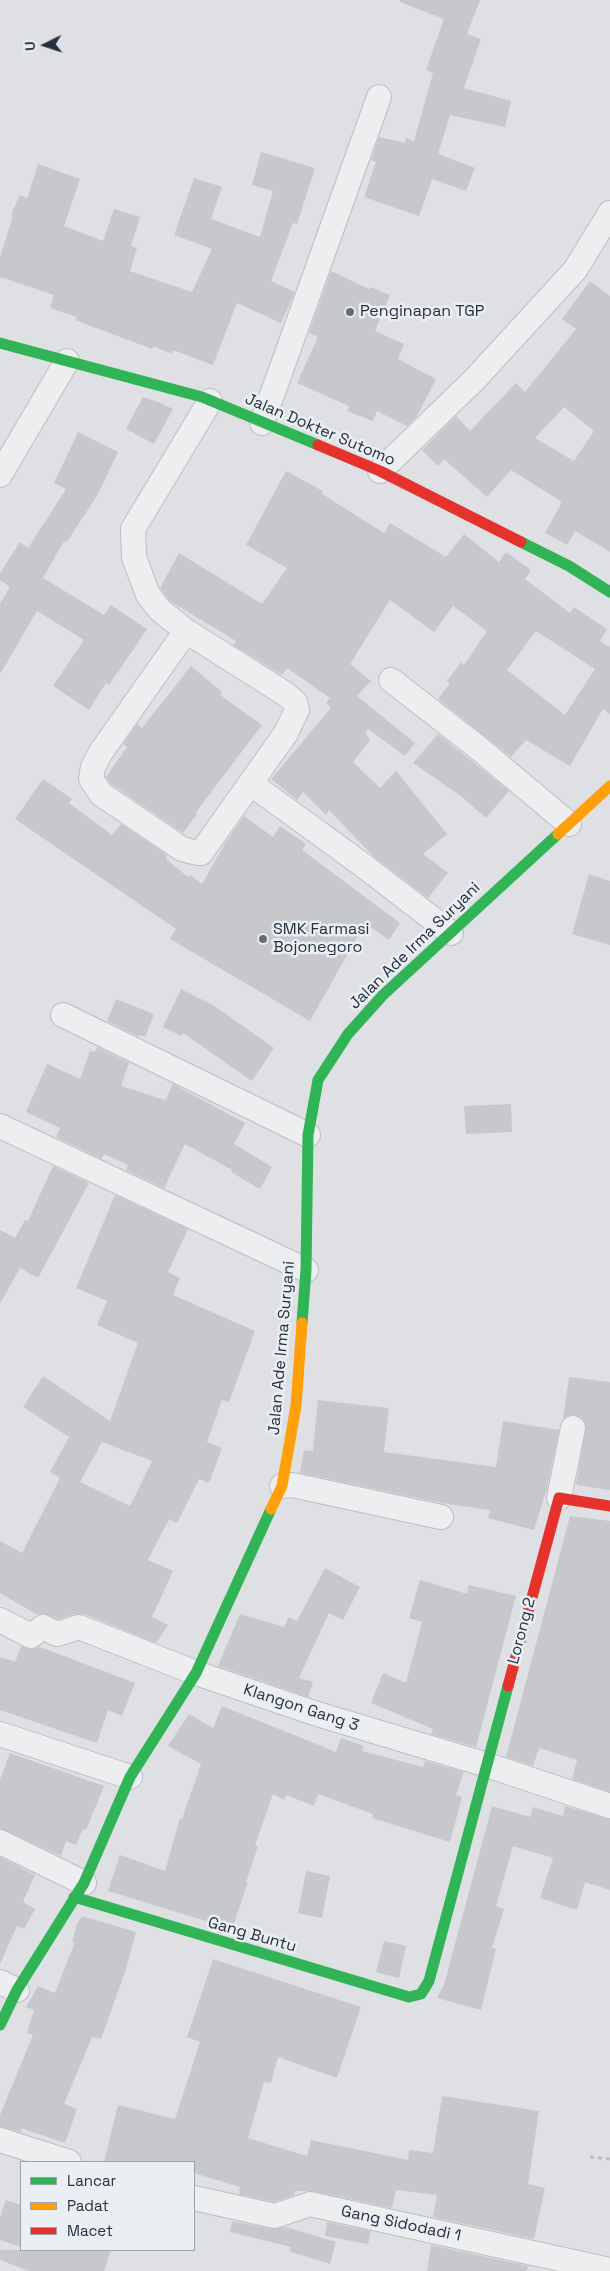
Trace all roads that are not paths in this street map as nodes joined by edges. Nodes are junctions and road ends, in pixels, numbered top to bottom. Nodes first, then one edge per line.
1 (379, 97) dead end
2 (610, 212) edge
3 (0, 343) edge
4 (67, 361) junction
5 (210, 401) junction
6 (262, 423) junction
7 (380, 471) junction
8 (0, 475) edge
9 (610, 592) edge
10 (186, 631) junction
11 (391, 680) dead end
12 (250, 783) junction
13 (610, 786) edge
14 (569, 824) junction
15 (451, 933) junction
16 (63, 1015) dead end
17 (0, 1126) edge
18 (308, 1135) junction
19 (306, 1270) junction
20 (574, 1428) dead end
21 (282, 1486) junction
22 (559, 1498) junction
23 (610, 1506) edge
24 (441, 1517) dead end
25 (0, 1620) edge
26 (196, 1674) junction
27 (0, 1734) edge
28 (488, 1765) junction
29 (130, 1777) junction
30 (610, 1806) edge
31 (0, 1842) edge
32 (79, 1890) junction
33 (8, 1986) edge
34 (421, 1994) joint
35 (0, 2024) edge
36 (0, 2140) edge
37 (66, 2161) edge
38 (195, 2198) edge
39 (610, 2270) edge

1 - 6 street
2 - 7 street
3 - 4 street, Jalan Dokter Sutomo
4 - 5 street, Jalan Dokter Sutomo
4 - 8 street
5 - 6 street, Jalan Dokter Sutomo
5 - 10 street
6 - 7 street, Jalan Dokter Sutomo
7 - 9 street, Jalan Dokter Sutomo
10 - 12 street
10 - 12 street
11 - 14 street
12 - 15 street
13 - 14 street, Jalan Ade Irma Suryani
14 - 15 street, Jalan Ade Irma Suryani
15 - 18 street, Jalan Ade Irma Suryani
16 - 18 street
17 - 19 street
18 - 19 street, Jalan Ade Irma Suryani
19 - 21 street, Jalan Ade Irma Suryani
20 - 22 street, Lorong 2
21 - 24 street
21 - 26 street, Jalan Ade Irma Suryani
22 - 23 street
22 - 28 street, Lorong 2
25 - 26 street, Klangon Gang 3
26 - 28 street, Klangon Gang 3
26 - 29 street, Jalan Ade Irma Suryani
27 - 29 street
28 - 30 street, Klangon Gang 3
28 - 34 street, Lorong 2
29 - 32 street, Jalan Ade Irma Suryani
31 - 32 street
32 - 33 street, Jalan Ade Irma Suryani
32 - 34 street, Gang Buntu
33 - 35 street, Jalan Ade Irma Suryani
36 - 37 street
38 - 39 street, Gang Sidodadi 1

